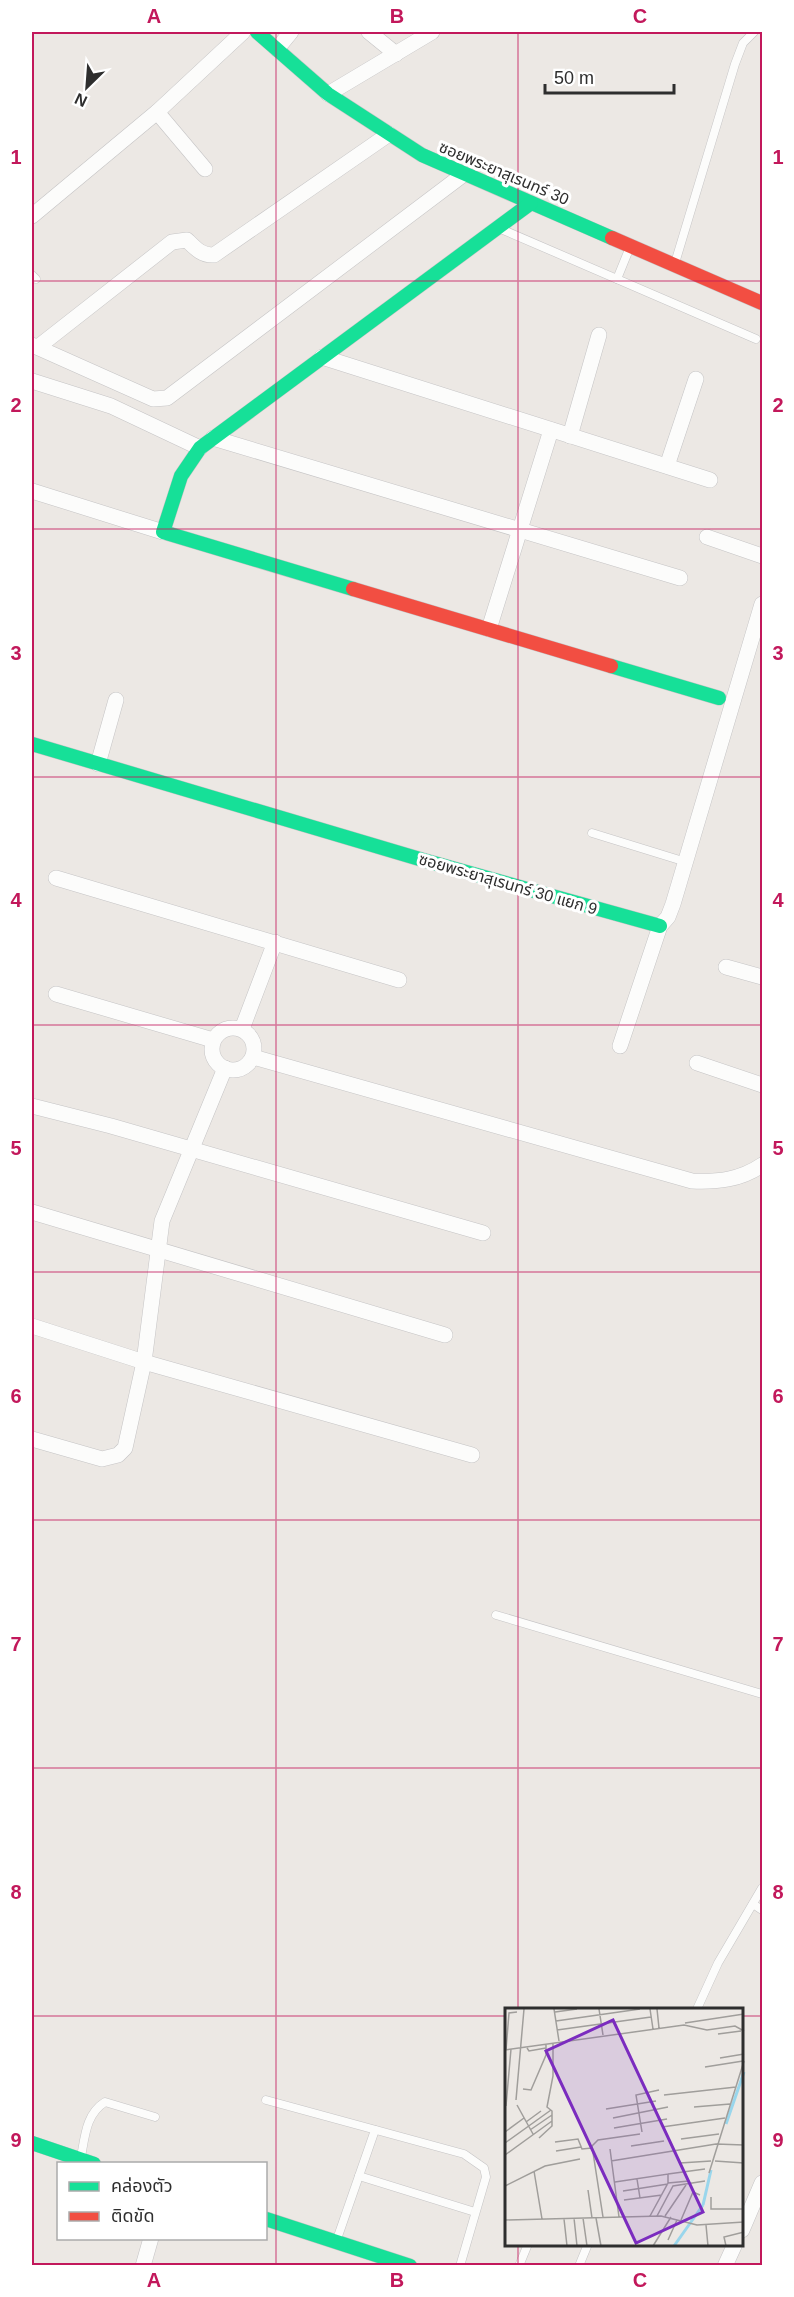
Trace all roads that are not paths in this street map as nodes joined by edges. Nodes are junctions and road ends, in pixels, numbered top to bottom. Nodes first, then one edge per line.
1 (243, 32) edge
2 (257, 32) edge
3 (291, 32) edge
4 (369, 32) edge
5 (432, 32) edge
6 (754, 32) edge
7 (277, 49) junction
8 (396, 54) junction
9 (328, 94) junction
10 (157, 112) junction
11 (389, 134) junction
12 (205, 169) dead end
13 (464, 174) junction
14 (531, 202) junction
15 (32, 216) edge
16 (497, 228) junction
17 (630, 246) junction
18 (675, 265) junction
19 (617, 279) junction
20 (762, 303) edge
21 (599, 335) dead end
22 (756, 339) dead end
23 (35, 346) edge
24 (322, 357) junction
25 (696, 379) dead end
26 (32, 381) edge
27 (551, 430) junction
28 (570, 436) junction
29 (213, 438) junction
30 (200, 448) junction
31 (667, 466) junction
32 (710, 480) dead end
33 (32, 491) edge
34 (519, 529) junction
35 (164, 532) junction
36 (706, 537) dead end
37 (762, 556) edge
38 (680, 578) dead end
39 (762, 604) edge
40 (489, 629) junction
41 (719, 698) dead end
42 (116, 700) dead end
43 (32, 744) edge
44 (98, 764) junction
45 (592, 833) dead end
46 (686, 862) junction
47 (56, 878) dead end
48 (660, 926) junction
49 (275, 942) junction
50 (726, 967) dead end
51 (762, 977) edge
52 (399, 980) dead end
53 (56, 994) dead end
54 (242, 1029) junction
55 (213, 1040) junction
56 (620, 1046) dead end
57 (253, 1057) junction
58 (697, 1063) dead end
59 (225, 1068) junction
60 (762, 1085) edge
61 (32, 1106) edge
62 (192, 1149) junction
63 (762, 1165) edge
64 (32, 1212) edge
65 (483, 1233) dead end
66 (157, 1248) junction
67 (32, 1326) edge
68 (445, 1335) dead end
69 (144, 1362) junction
70 (32, 1439) edge
71 (472, 1455) dead end
72 (496, 1616) dead end
73 (762, 1694) edge
74 (762, 1888) edge
75 (753, 1904) junction
76 (762, 1910) edge
77 (697, 2008) edge
78 (266, 2100) dead end
79 (155, 2117) dead end
80 (375, 2130) junction
81 (32, 2144) edge
82 (87, 2161) edge
83 (359, 2176) junction
84 (762, 2183) edge
85 (476, 2212) junction
86 (267, 2219) edge
87 (743, 2226) edge
88 (150, 2240) edge
89 (336, 2242) junction
90 (527, 2246) edge
91 (587, 2246) edge
92 (734, 2246) edge
93 (143, 2265) edge
94 (410, 2265) edge
95 (460, 2265) edge
96 (519, 2265) edge
97 (579, 2265) edge
98 (725, 2265) edge

1 - 10 street
2 - 7 street, ซอยพระยาสุเรนทร์ 30
3 - 7 street
4 - 8 street
5 - 8 street
6 - 18 lane
7 - 9 street, ซอยพระยาสุเรนทร์ 30
8 - 9 street
9 - 11 street, ซอยพระยาสุเรนทร์ 30
10 - 12 street
10 - 15 street
11 - 13 street, ซอยพระยาสุเรนทร์ 30
11 - 23 street
13 - 14 street, ซอยพระยาสุเรนทร์ 30
13 - 23 street
14 - 16 street
14 - 17 street, ซอยพระยาสุเรนทร์ 30
16 - 19 lane
16 - 24 street
17 - 18 street, ซอยพระยาสุเรนทร์ 30
17 - 19 lane
18 - 20 street, ซอยพระยาสุเรนทร์ 30
19 - 22 lane
21 - 28 street
24 - 27 street
24 - 29 street
25 - 31 street
26 - 30 street
27 - 28 street
27 - 34 street
28 - 31 street
29 - 30 street
29 - 34 street
30 - 35 street
31 - 32 street
33 - 35 street
34 - 38 street
34 - 40 street
35 - 40 street
36 - 37 street
39 - 46 street
40 - 41 street
42 - 44 street
43 - 44 street, ซอยพระยาสุเรนทร์ 30 แยก 9
44 - 48 street, ซอยพระยาสุเรนทร์ 30 แยก 9
45 - 46 lane
46 - 48 street
47 - 49 street
48 - 56 street
49 - 52 street
49 - 54 street
50 - 51 street
53 - 55 street
54 - 55 street
54 - 57 street
55 - 59 street
57 - 59 street
57 - 63 street
58 - 60 street
59 - 62 street
61 - 62 street
62 - 65 street
62 - 66 street
64 - 66 street
66 - 68 street
66 - 69 street
67 - 69 street
69 - 70 street
69 - 71 street
72 - 73 lane
74 - 75 lane
75 - 76 lane
75 - 77 lane
78 - 80 lane
79 - 82 lane
80 - 83 lane
80 - 85 lane
81 - 82 street
83 - 85 lane
83 - 89 lane
84 - 87 street
85 - 95 lane
86 - 89 street
88 - 93 street
89 - 94 street
90 - 96 lane
91 - 97 lane
92 - 98 street

